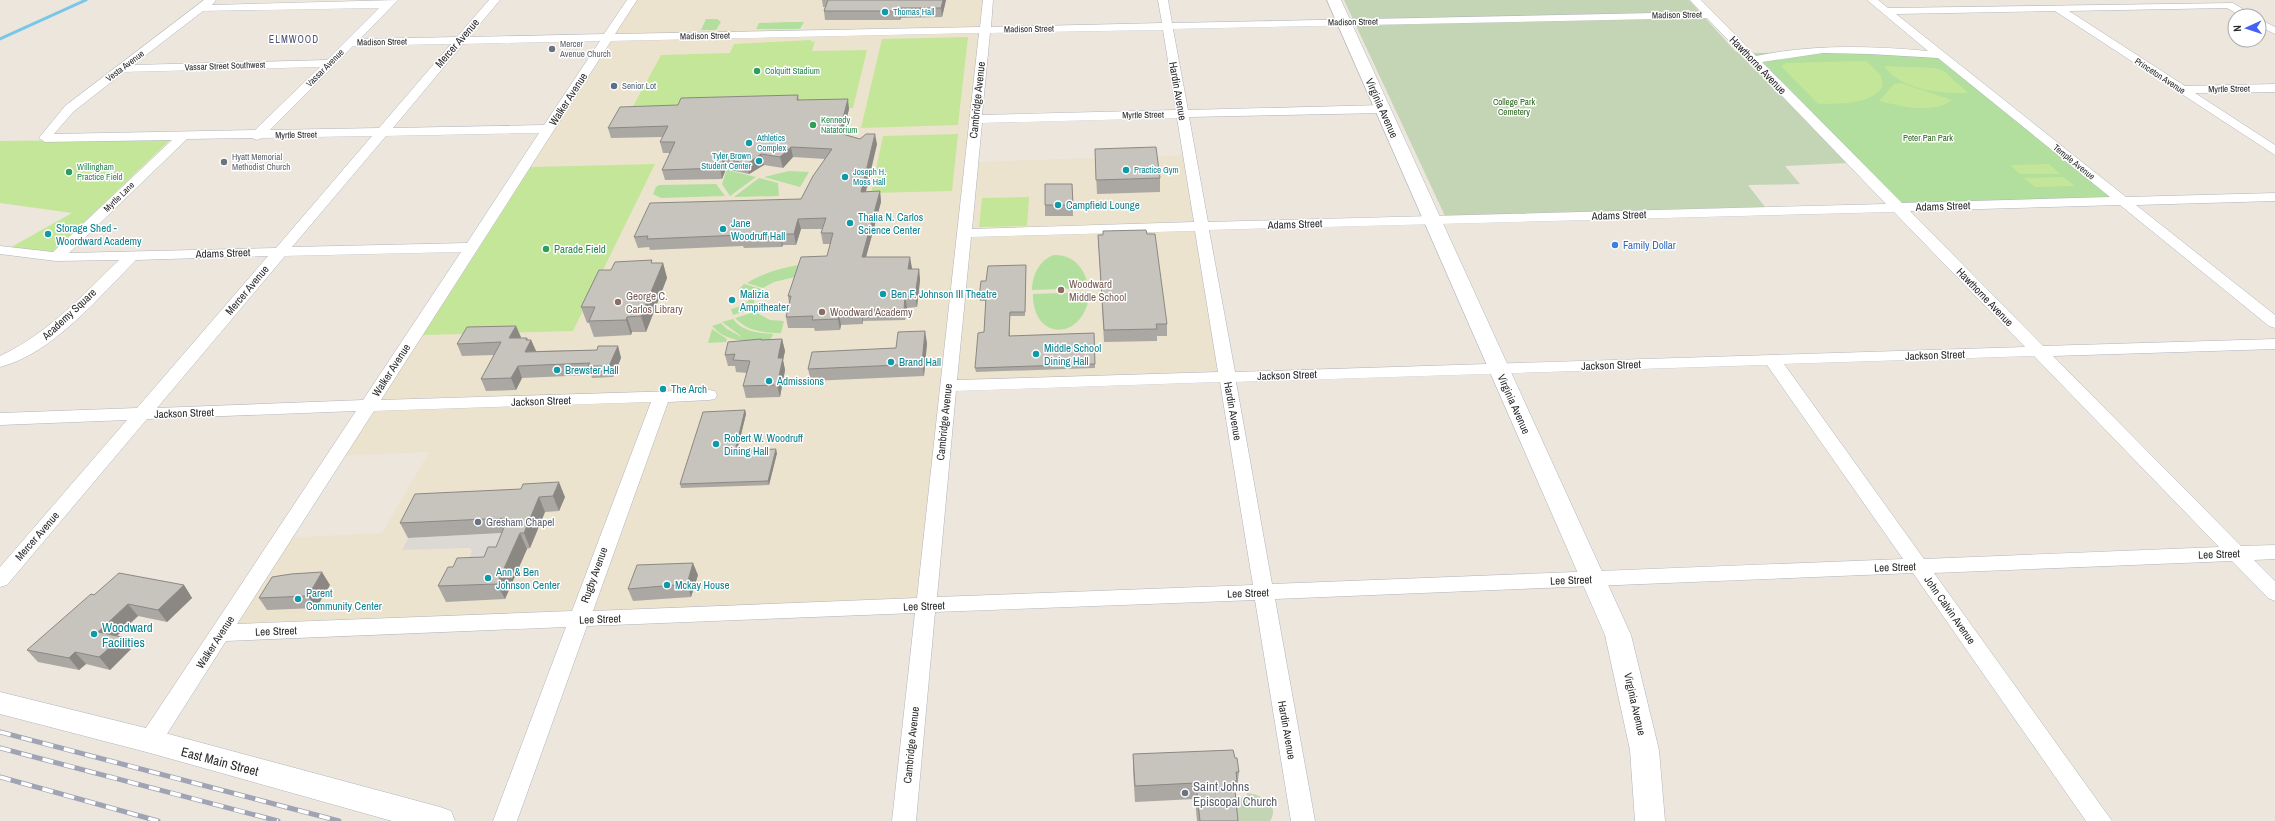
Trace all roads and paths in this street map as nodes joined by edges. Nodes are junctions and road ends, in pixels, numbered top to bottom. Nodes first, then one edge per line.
1 (211, 0) edge
2 (494, 0) edge
3 (632, 0) edge
4 (988, 0) edge
5 (1163, 0) edge
6 (1334, 0) edge
7 (1695, 0) edge
8 (1872, 0) edge
9 (2046, 0) edge
10 (390, 2) edge
11 (200, 8) junction
12 (2058, 8) junction
13 (2234, 8) edge
14 (1886, 11) junction
15 (1709, 15) junction
16 (1344, 22) junction
17 (1167, 26) junction
18 (984, 30) junction
19 (608, 38) junction
20 (459, 41) junction
21 (350, 43) junction
22 (1941, 55) junction
23 (1753, 60) junction
24 (330, 63) junction
25 (121, 69) junction
26 (2275, 88) edge
27 (2182, 90) junction
28 (1383, 109) junction
29 (1182, 114) junction
30 (975, 119) junction
31 (548, 129) junction
32 (381, 133) junction
33 (257, 136) junction
34 (182, 137) junction
35 (45, 138) joint
36 (2275, 152) edge
37 (2275, 197) edge
38 (2123, 201) junction
39 (1897, 207) junction
40 (1432, 220) junction
41 (1202, 227) junction
42 (963, 233) junction
43 (471, 247) junction
44 (0, 250) edge
45 (279, 252) junction
46 (131, 256) junction
47 (56, 257) junction
48 (2275, 323) edge
49 (2275, 344) edge
50 (2038, 352) junction
51 (1772, 360) junction
52 (0, 362) edge
53 (1498, 369) junction
54 (1227, 377) junction
55 (947, 386) junction
56 (709, 395) dead end
57 (661, 397) junction
58 (371, 406) junction
59 (142, 415) junction
60 (0, 419) edge
61 (2275, 552) edge
62 (2236, 554) junction
63 (1918, 566) junction
64 (1592, 579) junction
65 (0, 580) edge
66 (1264, 592) junction
67 (2275, 593) edge
68 (925, 606) junction
69 (579, 620) junction
70 (220, 633) junction
71 (0, 703) edge
72 (150, 741) junction
73 (440, 821) edge
74 (505, 821) edge
75 (904, 821) edge
76 (1303, 821) edge
77 (1650, 821) edge
78 (2100, 821) edge

1 - 11 street, Vesta Avenue
2 - 20 street, Mercer Avenue
3 - 19 street, Walker Avenue
4 - 18 street, Cambridge Avenue
5 - 17 street, Hardin Avenue
6 - 16 main road, Virginia Avenue
7 - 15 street, Hawthorne Avenue
8 - 14 street, Temple Avenue
9 - 12 street, Princeton Avenue
10 - 11 street
10 - 21 street, Vassar Avenue
11 - 25 street, Vesta Avenue
12 - 13 street
12 - 14 street
12 - 27 street, Princeton Avenue
14 - 22 street, Temple Avenue
15 - 16 street, Madison Street
15 - 23 street, Hawthorne Avenue
16 - 17 street, Madison Street
16 - 28 main road, Virginia Avenue
17 - 18 street, Madison Street
17 - 29 street, Hardin Avenue
18 - 19 street, Madison Street
18 - 30 street, Cambridge Avenue
19 - 20 street, Madison Street
19 - 31 street, Walker Avenue
20 - 21 street, Madison Street
20 - 32 street, Mercer Avenue
21 - 24 street, Vassar Avenue
22 - 23 street
22 - 38 street, Temple Avenue
23 - 39 street, Hawthorne Avenue
24 - 25 street, Vassar Street Southwest
24 - 33 street, Vassar Avenue
25 - 35 street, Vesta Avenue
26 - 27 street, Myrtle Street
27 - 36 street, Princeton Avenue
28 - 29 street, Myrtle Street
28 - 40 main road, Virginia Avenue
29 - 30 street, Myrtle Street
29 - 41 street, Hardin Avenue
30 - 42 street, Cambridge Avenue
31 - 32 street, Myrtle Street
31 - 43 street, Walker Avenue
32 - 33 street, Myrtle Street
32 - 45 street, Mercer Avenue
33 - 34 street, Myrtle Street
34 - 35 street, Myrtle Street
34 - 47 street, Myrtle Lane
37 - 38 street, Adams Street
38 - 39 street, Adams Street
38 - 48 street, Temple Avenue
39 - 40 street, Adams Street
39 - 50 street, Hawthorne Avenue
40 - 41 street, Adams Street
40 - 53 main road, Virginia Avenue
41 - 42 street, Adams Street
41 - 54 street, Hardin Avenue
42 - 55 street, Cambridge Avenue
43 - 45 street, Adams Street
43 - 58 street, Walker Avenue
44 - 47 street, Adams Street
45 - 46 street, Adams Street
45 - 59 street, Mercer Avenue
46 - 47 street, Adams Street
46 - 52 street, Academy Square
49 - 50 street, Jackson Street
50 - 51 street, Jackson Street
50 - 62 street, Hawthorne Avenue
51 - 53 street, Jackson Street
51 - 63 street, John Calvin Avenue
53 - 54 street, Jackson Street
53 - 64 main road, Virginia Avenue
54 - 55 street, Jackson Street
54 - 66 street, Hardin Avenue
55 - 68 street, Cambridge Avenue
56 - 57 street, Jackson Street
57 - 58 street, Jackson Street
57 - 69 street, Rugby Avenue
58 - 59 street, Jackson Street
58 - 70 street, Walker Avenue
59 - 60 street, Jackson Street
59 - 65 street, Mercer Avenue
61 - 62 street, Lee Street
62 - 63 street, Lee Street
62 - 67 street, Hawthorne Avenue
63 - 64 street, Lee Street
63 - 78 street, John Calvin Avenue
64 - 66 street, Lee Street
64 - 77 main road, Virginia Avenue
66 - 68 street, Lee Street
66 - 76 street, Hardin Avenue
68 - 69 street, Lee Street
68 - 75 street, Cambridge Avenue
69 - 70 street, Lee Street
69 - 74 street, Rugby Avenue
70 - 72 street, Walker Avenue
71 - 72 main road, East Main Street
72 - 73 main road, East Main Street

